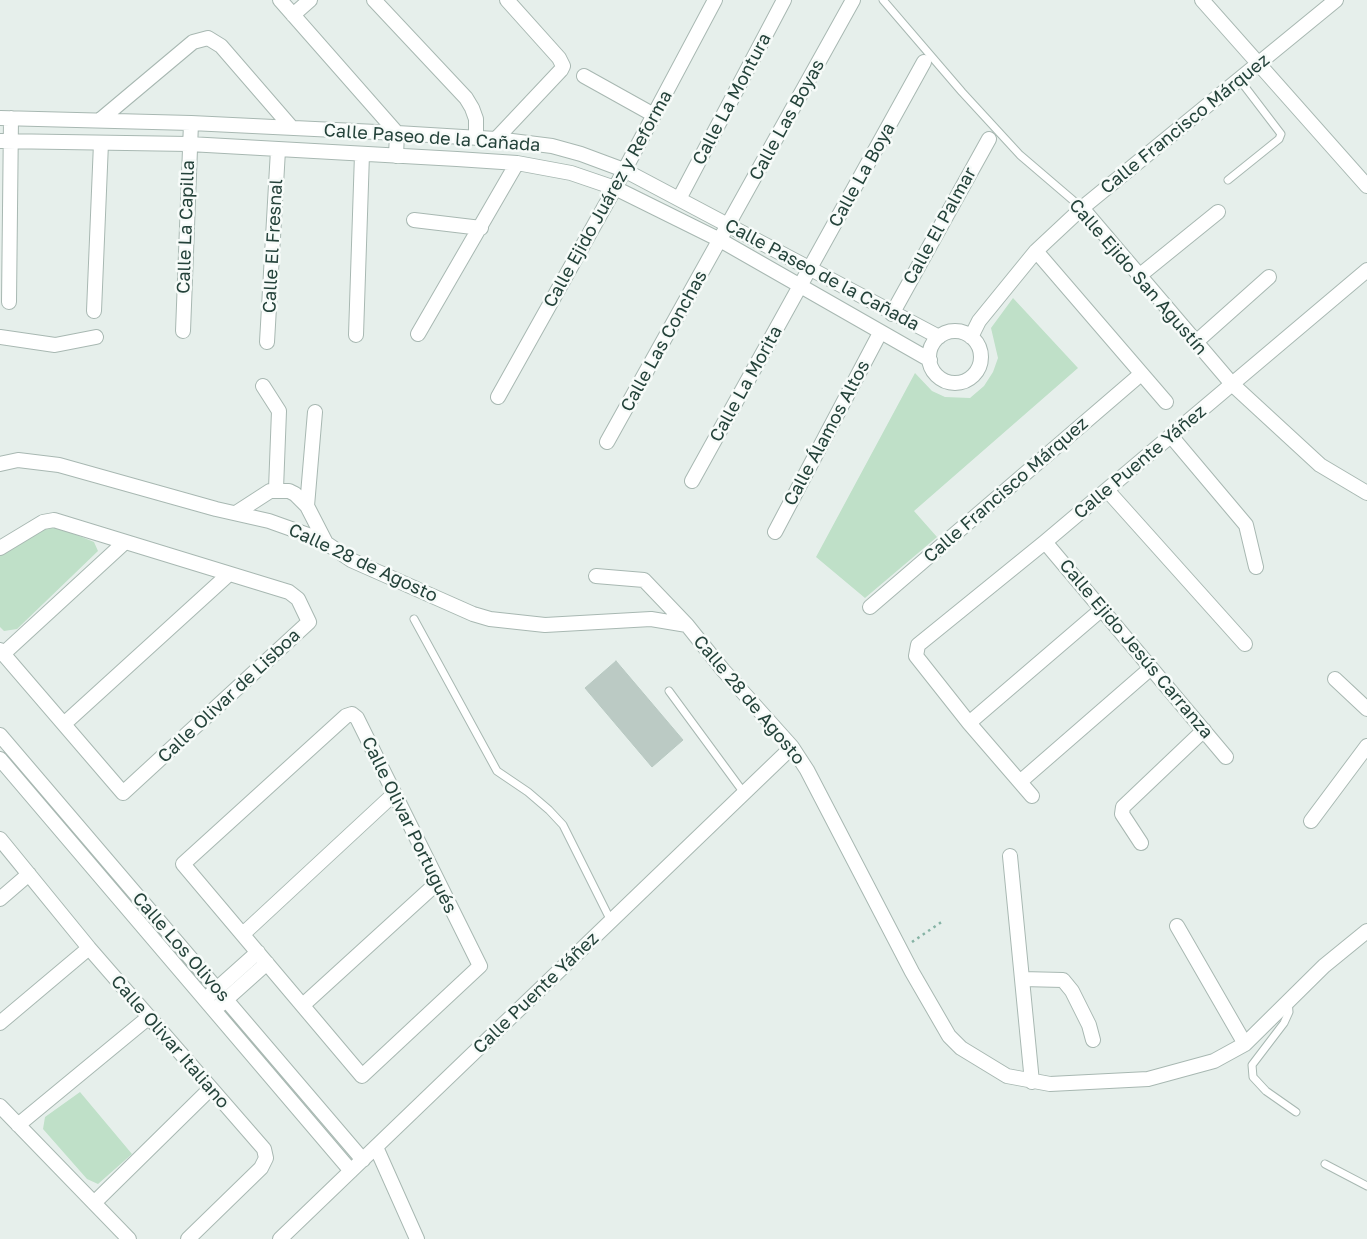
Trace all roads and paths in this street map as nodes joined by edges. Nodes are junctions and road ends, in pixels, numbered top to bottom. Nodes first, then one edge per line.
1 (280, 0) edge
2 (310, 0) edge
3 (374, 0) edge
4 (507, 0) edge
5 (716, 0) edge
6 (784, 0) edge
7 (853, 0) edge
8 (883, 0) edge
9 (1202, 0) edge
10 (1336, 0) edge
11 (293, 15) junction
12 (924, 62) dead end
13 (1259, 63) junction
14 (584, 76) dead end
15 (1239, 79) junction
16 (654, 115) junction
17 (6, 118) edge
18 (100, 120) junction
19 (190, 123) junction
20 (292, 128) junction
21 (396, 133) junction
22 (476, 138) junction
23 (989, 138) dead end
24 (496, 139) junction
25 (6, 141) edge
26 (102, 143) junction
27 (189, 144) junction
28 (278, 150) junction
29 (362, 154) junction
30 (396, 156) junction
31 (518, 163) junction
32 (624, 170) junction
33 (1228, 180) dead end
34 (1367, 186) edge
35 (615, 188) junction
36 (679, 199) junction
37 (1082, 208) junction
38 (1218, 212) dead end
39 (414, 220) dead end
40 (729, 226) junction
41 (481, 228) junction
42 (720, 240) junction
43 (1036, 251) junction
44 (810, 269) junction
45 (1367, 270) edge
46 (1139, 276) junction
47 (1269, 277) dead end
48 (800, 287) junction
49 (9, 302) dead end
50 (94, 311) dead end
51 (892, 314) junction
52 (183, 331) dead end
53 (880, 333) junction
54 (418, 334) dead end
55 (356, 335) dead end
56 (0, 337) edge
57 (96, 337) dead end
58 (939, 337) junction
59 (971, 337) junction
60 (267, 342) dead end
61 (1196, 342) junction
62 (930, 360) junction
63 (1141, 374) junction
64 (1232, 384) junction
65 (263, 386) dead end
66 (498, 397) dead end
67 (1166, 402) dead end
68 (316, 412) dead end
69 (1171, 436) junction
70 (607, 442) dead end
71 (0, 464) edge
72 (692, 481) dead end
73 (276, 489) junction
74 (1107, 490) junction
75 (1367, 493) edge
76 (307, 506) junction
77 (236, 513) junction
78 (775, 532) dead end
79 (125, 542) junction
80 (1045, 542) junction
81 (326, 543) junction
82 (0, 548) edge
83 (1256, 567) dead end
84 (229, 574) junction
85 (596, 576) dead end
86 (870, 607) dead end
87 (1102, 609) junction
88 (414, 619) dead end
89 (687, 625) junction
90 (1245, 644) dead end
91 (2, 652) edge
92 (1151, 668) junction
93 (1335, 679) dead end
94 (669, 691) dead end
95 (1367, 709) edge
96 (969, 722) junction
97 (64, 724) junction
98 (1204, 730) junction
99 (0, 735) edge
100 (1367, 746) edge
101 (792, 747) junction
102 (1226, 757) dead end
103 (0, 759) edge
104 (1020, 782) junction
105 (744, 793) junction
106 (394, 794) junction
107 (1032, 796) dead end
108 (1311, 821) dead end
109 (0, 839) edge
110 (1142, 843) dead end
111 (1010, 856) dead end
112 (29, 874) junction
113 (437, 883) junction
114 (0, 899) edge
115 (611, 921) junction
116 (943, 921) dead end
117 (1178, 926) dead end
118 (1367, 931) edge
119 (243, 934) junction
120 (90, 948) junction
121 (900, 950) junction
122 (262, 958) junction
123 (1022, 979) junction
124 (216, 989) junction
125 (205, 999) junction
126 (226, 1000) junction
127 (1288, 1001) junction
128 (303, 1005) junction
129 (214, 1010) junction
130 (149, 1016) junction
131 (0, 1023) edge
132 (1093, 1040) dead end
133 (1245, 1044) junction
134 (1032, 1082) junction
135 (210, 1088) junction
136 (0, 1106) edge
137 (1296, 1112) dead end
138 (18, 1126) junction
139 (376, 1147) junction
140 (363, 1160) junction
141 (1325, 1164) dead end
142 (351, 1171) junction
143 (1367, 1186) edge
144 (94, 1203) junction
145 (129, 1239) edge
146 (188, 1239) edge
147 (280, 1239) edge
148 (417, 1239) edge

1 - 11 street
2 - 11 street
3 - 22 street
4 - 24 street
5 - 16 street, Calle Ejido Juárez y Reforma
6 - 36 street, Calle La Montura
7 - 40 street, Calle Las Boyas
8 - 37 lane, Calle Ejido San Agustín
9 - 13 street
10 - 13 street, Calle Francisco Márquez
11 - 21 street
12 - 44 street, Calle La Boya
13 - 15 street, Calle Francisco Márquez
13 - 34 street
14 - 16 street
15 - 33 lane
15 - 37 street, Calle Francisco Márquez
16 - 32 street, Calle Ejido Juárez y Reforma
17 - 18 street, Calle Paseo de la Cañada
17 - 25 street
18 - 19 street, Calle Paseo de la Cañada
18 - 20 street
19 - 20 street, Calle Paseo de la Cañada
19 - 27 street, Calle La Capilla
20 - 21 street, Calle Paseo de la Cañada
21 - 22 street, Calle Paseo de la Cañada
21 - 30 street
22 - 24 street, Calle Paseo de la Cañada
23 - 51 street, Calle El Palmar
24 - 32 street, Calle Paseo de la Cañada
25 - 26 street, Calle Paseo de la Cañada
25 - 49 street
26 - 27 street, Calle Paseo de la Cañada
26 - 50 street
27 - 28 street, Calle Paseo de la Cañada
27 - 52 street, Calle La Capilla
28 - 29 street, Calle Paseo de la Cañada
28 - 60 street, Calle El Fresnal
29 - 30 street, Calle Paseo de la Cañada
29 - 55 street
30 - 31 street, Calle Paseo de la Cañada
31 - 35 street, Calle Paseo de la Cañada
31 - 41 street
32 - 35 street, Calle Ejido Juárez y Reforma
32 - 36 street, Calle Paseo de la Cañada
35 - 42 street, Calle Paseo de la Cañada
35 - 66 street, Calle Ejido Juárez y Reforma
36 - 40 street, Calle Paseo de la Cañada
37 - 43 street, Calle Francisco Márquez
37 - 46 street, Calle Ejido San Agustín
38 - 46 street
39 - 41 street
40 - 42 street, Calle Las Boyas
40 - 44 street, Calle Paseo de la Cañada
41 - 54 street
42 - 48 street, Calle Paseo de la Cañada
42 - 70 street, Calle Las Conchas
43 - 59 street, Calle Francisco Márquez
43 - 63 street
44 - 48 street, Calle La Boya
44 - 51 street, Calle Paseo de la Cañada
45 - 64 street, Calle Puente Yáñez
46 - 61 street, Calle Ejido San Agustín
47 - 61 street
48 - 53 street, Calle Paseo de la Cañada
48 - 72 street, Calle La Morita
51 - 58 street, Calle Paseo de la Cañada
53 - 62 street, Calle Paseo de la Cañada
53 - 78 street, Calle Álamos Altos
56 - 57 street
58 - 59 street
58 - 62 street
59 - 62 street
61 - 64 street, Calle Ejido San Agustín
63 - 67 street
63 - 86 street, Calle Francisco Márquez
64 - 69 street, Calle Puente Yáñez
64 - 75 street, Calle Ejido San Agustín
65 - 73 street
68 - 76 street
69 - 74 street, Calle Puente Yáñez
69 - 83 street
71 - 77 street, Calle 28 de Agosto
73 - 76 street
73 - 77 street
74 - 80 street, Calle Puente Yáñez
74 - 90 street
76 - 81 street
77 - 81 street, Calle 28 de Agosto
79 - 82 street, Calle Olivar de Lisboa
79 - 84 street, Calle Olivar de Lisboa
79 - 91 street
80 - 87 street, Calle Ejido Jesús Carranza
80 - 96 street, Calle Puente Yáñez
81 - 89 street, Calle 28 de Agosto
84 - 97 street
84 - 97 street, Calle Olivar de Lisboa
85 - 89 street
87 - 92 street, Calle Ejido Jesús Carranza
87 - 96 street
88 - 115 lane
89 - 101 street, Calle 28 de Agosto
91 - 97 street, Calle Olivar de Lisboa
92 - 98 street, Calle Ejido Jesús Carranza
92 - 104 street
93 - 95 street
94 - 105 lane
96 - 104 street
98 - 102 street, Calle Ejido Jesús Carranza
98 - 110 street
99 - 124 street, Calle Los Olivos
100 - 108 street
101 - 105 street, Calle Puente Yáñez
101 - 121 street, Calle 28 de Agosto
103 - 125 street, Calle Los Olivos
104 - 107 street
105 - 115 street, Calle Puente Yáñez
106 - 113 street, Calle Olivar Portugués
106 - 119 street
106 - 119 street, Calle Olivar Portugués
109 - 112 street, Calle Olivar Italiano
111 - 123 street
112 - 114 street
112 - 120 street, Calle Olivar Italiano
113 - 128 street
113 - 128 street, Calle Olivar Portugués
115 - 139 street, Calle Puente Yáñez
116 - 121 path
117 - 133 street
118 - 127 street, Calle 28 de Agosto
119 - 122 street, Calle Olivar Portugués
120 - 130 street, Calle Olivar Italiano
120 - 131 street
121 - 134 street, Calle 28 de Agosto
122 - 124 street
122 - 126 street
122 - 128 street, Calle Olivar Portugués
123 - 132 street
123 - 134 street
124 - 125 street
124 - 126 street, Calle Los Olivos
125 - 129 street, Calle Los Olivos
126 - 129 street
126 - 140 street, Calle Los Olivos
127 - 133 street, Calle 28 de Agosto
127 - 137 lane
129 - 142 street, Calle Los Olivos
130 - 135 street, Calle Olivar Italiano
130 - 138 street
133 - 134 street, Calle 28 de Agosto
135 - 144 street
135 - 146 street, Calle Olivar Italiano
136 - 138 street
138 - 144 street
139 - 140 street, Calle Puente Yáñez
139 - 148 street
140 - 142 street, Calle Puente Yáñez
141 - 143 lane
142 - 147 street, Calle Puente Yáñez
144 - 145 street

